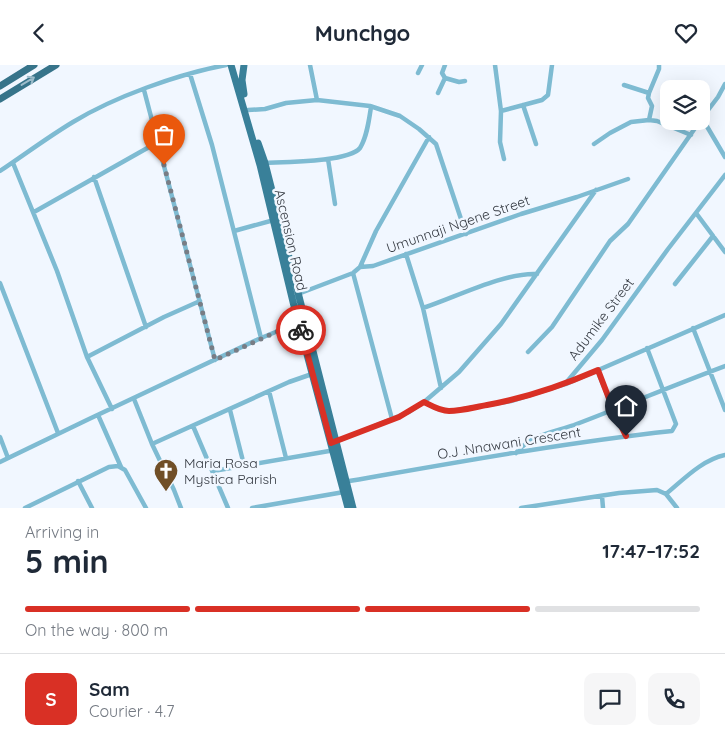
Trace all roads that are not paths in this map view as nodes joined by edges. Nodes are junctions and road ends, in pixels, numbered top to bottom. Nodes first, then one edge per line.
1 (34, 65) edge
2 (56, 65) edge
3 (226, 65) edge
4 (232, 65) edge
5 (244, 65) edge
6 (310, 65) edge
7 (422, 65) edge
8 (445, 65) edge
9 (495, 65) edge
10 (552, 65) edge
11 (659, 65) edge
12 (26, 67) edge
13 (418, 73) dead end
14 (190, 74) junction
15 (445, 78) junction
16 (465, 81) dead end
17 (725, 83) edge
18 (624, 85) dead end
19 (0, 86) edge
20 (144, 89) junction
21 (438, 93) dead end
22 (648, 93) junction
23 (0, 99) edge
24 (317, 100) junction
25 (523, 105) junction
26 (372, 107) junction
27 (710, 107) edge
28 (248, 110) junction
29 (501, 111) junction
30 (649, 119) junction
31 (694, 130) edge
32 (708, 130) edge
33 (691, 135) junction
34 (429, 137) junction
35 (158, 142) junction
36 (536, 144) dead end
37 (594, 144) dead end
38 (725, 157) edge
39 (328, 159) junction
40 (504, 159) dead end
41 (12, 163) junction
42 (262, 164) junction
43 (0, 171) edge
44 (725, 175) edge
45 (94, 177) junction
46 (628, 179) dead end
47 (596, 190) junction
48 (335, 204) dead end
49 (34, 213) junction
50 (696, 213) junction
51 (276, 219) junction
52 (234, 231) junction
53 (466, 234) junction
54 (713, 237) junction
55 (725, 251) edge
56 (406, 254) junction
57 (360, 267) junction
58 (353, 273) junction
59 (536, 274) junction
60 (0, 283) edge
61 (676, 284) dead end
62 (298, 294) junction
63 (200, 301) junction
64 (293, 301) junction
65 (422, 309) junction
66 (725, 315) edge
67 (300, 324) junction
68 (146, 327) junction
69 (693, 328) junction
70 (262, 338) junction
71 (647, 348) junction
72 (528, 351) dead end
73 (87, 357) junction
74 (215, 360) junction
75 (725, 366) edge
76 (598, 370) junction
77 (710, 371) junction
78 (312, 374) junction
79 (565, 384) junction
80 (441, 388) junction
81 (662, 390) junction
82 (269, 391) junction
83 (134, 399) junction
84 (424, 402) junction
85 (112, 409) junction
86 (613, 409) junction
87 (230, 410) junction
88 (725, 410) edge
89 (98, 415) junction
90 (392, 419) junction
91 (193, 426) junction
92 (58, 433) junction
93 (626, 436) junction
94 (0, 437) edge
95 (152, 444) junction
96 (335, 446) junction
97 (516, 453) junction
98 (725, 455) edge
99 (286, 458) junction
100 (8, 459) junction
101 (0, 462) edge
102 (244, 465) junction
103 (121, 467) junction
104 (213, 471) junction
105 (78, 481) junction
106 (344, 482) junction
107 (346, 491) junction
108 (666, 494) junction
109 (602, 496) junction
110 (534, 507) edge
111 (24, 508) edge
112 (92, 508) edge
113 (146, 508) edge
114 (181, 508) edge
115 (228, 508) edge
116 (252, 508) edge
117 (348, 508) edge
118 (353, 508) edge
119 (521, 508) edge
120 (603, 508) edge
121 (677, 508) edge

1 - 12 highway
23 -> 2 highway
3 - 14 street
4 - 42 main road, Ascension Road
5 - 28 main road, Ascension Road
6 - 24 street
7 - 13 street
8 - 15 street
9 - 29 street
10 - 25 street
11 - 22 street
12 - 19 highway
14 - 20 street
14 - 52 street
15 - 16 street
15 - 21 street
17 - 27 street
18 - 22 street
20 - 35 street
20 - 41 street
22 - 30 street
24 - 26 street
24 - 28 street
25 - 29 street
25 - 36 street
26 - 34 street
26 - 39 street
28 - 42 main road, Ascension Road
29 - 40 street
30 - 33 street
30 - 37 street
31 - 33 street
32 - 38 street
33 - 72 street
34 - 53 street
34 - 57 street
35 - 45 street
35 - 63 street
39 - 42 street
39 - 48 street
41 - 43 street
41 - 49 street
42 - 51 main road, Ascension Road
44 - 50 street, Adumike Street
45 - 49 street
45 - 68 street
46 - 47 street, Umunnaji Ngene Street
47 - 53 street, Umunnaji Ngene Street
47 - 59 street
49 - 73 street
50 - 54 street
50 - 79 street, Adumike Street
51 - 52 street
51 - 62 main road, Ascension Road
51 - 64 main road, Ascension Road
52 - 70 street
53 - 56 street, Umunnaji Ngene Street
54 - 55 street
54 - 61 street
56 - 57 street, Umunnaji Ngene Street
56 - 65 street
57 - 58 street, Umunnaji Ngene Street
58 - 62 street, Umunnaji Ngene Street
58 - 90 street
59 - 65 street
59 - 80 street
60 - 92 street
62 - 64 street
62 - 96 main road, Ascension Road
63 - 68 street
63 - 74 street
64 - 67 main road, Ascension Road
65 - 80 street
66 - 69 street
67 - 70 street
67 - 78 main road, Ascension Road
68 - 73 street
69 - 71 street
69 - 77 street
70 - 74 street
71 - 76 street
71 - 81 street
73 - 85 street
74 - 83 street
75 - 77 street
76 - 79 street
76 - 86 street
77 - 81 street
77 - 88 street
78 - 82 street
78 - 96 main road, Ascension Road
79 - 84 street
80 - 84 street
81 - 86 street
81 - 93 street, O.J .Nnawani Crescent
82 - 87 street
82 - 99 street
83 - 85 street
83 - 95 street
84 - 90 street
85 - 89 street
86 - 93 street
86 - 97 street
87 - 91 street
87 - 102 street
89 - 92 street
89 - 103 street
90 - 96 street
91 - 95 street
91 - 104 street
92 - 100 street
93 - 97 street, O.J .Nnawani Crescent
94 - 100 street
95 - 114 street
96 - 99 street
96 - 106 main road, Ascension Road
97 - 106 street, O.J .Nnawani Crescent
98 - 108 street
99 - 102 street
100 - 101 street
102 - 104 street
103 - 105 street
103 - 113 street
104 - 115 street
105 - 111 street
105 - 112 street
106 - 107 main road, Ascension Road
107 - 116 street
107 - 117 main road, Ascension Road
107 - 118 main road, Ascension Road
108 - 109 street
108 - 121 street
109 - 110 street
109 - 120 street
110 - 119 street

